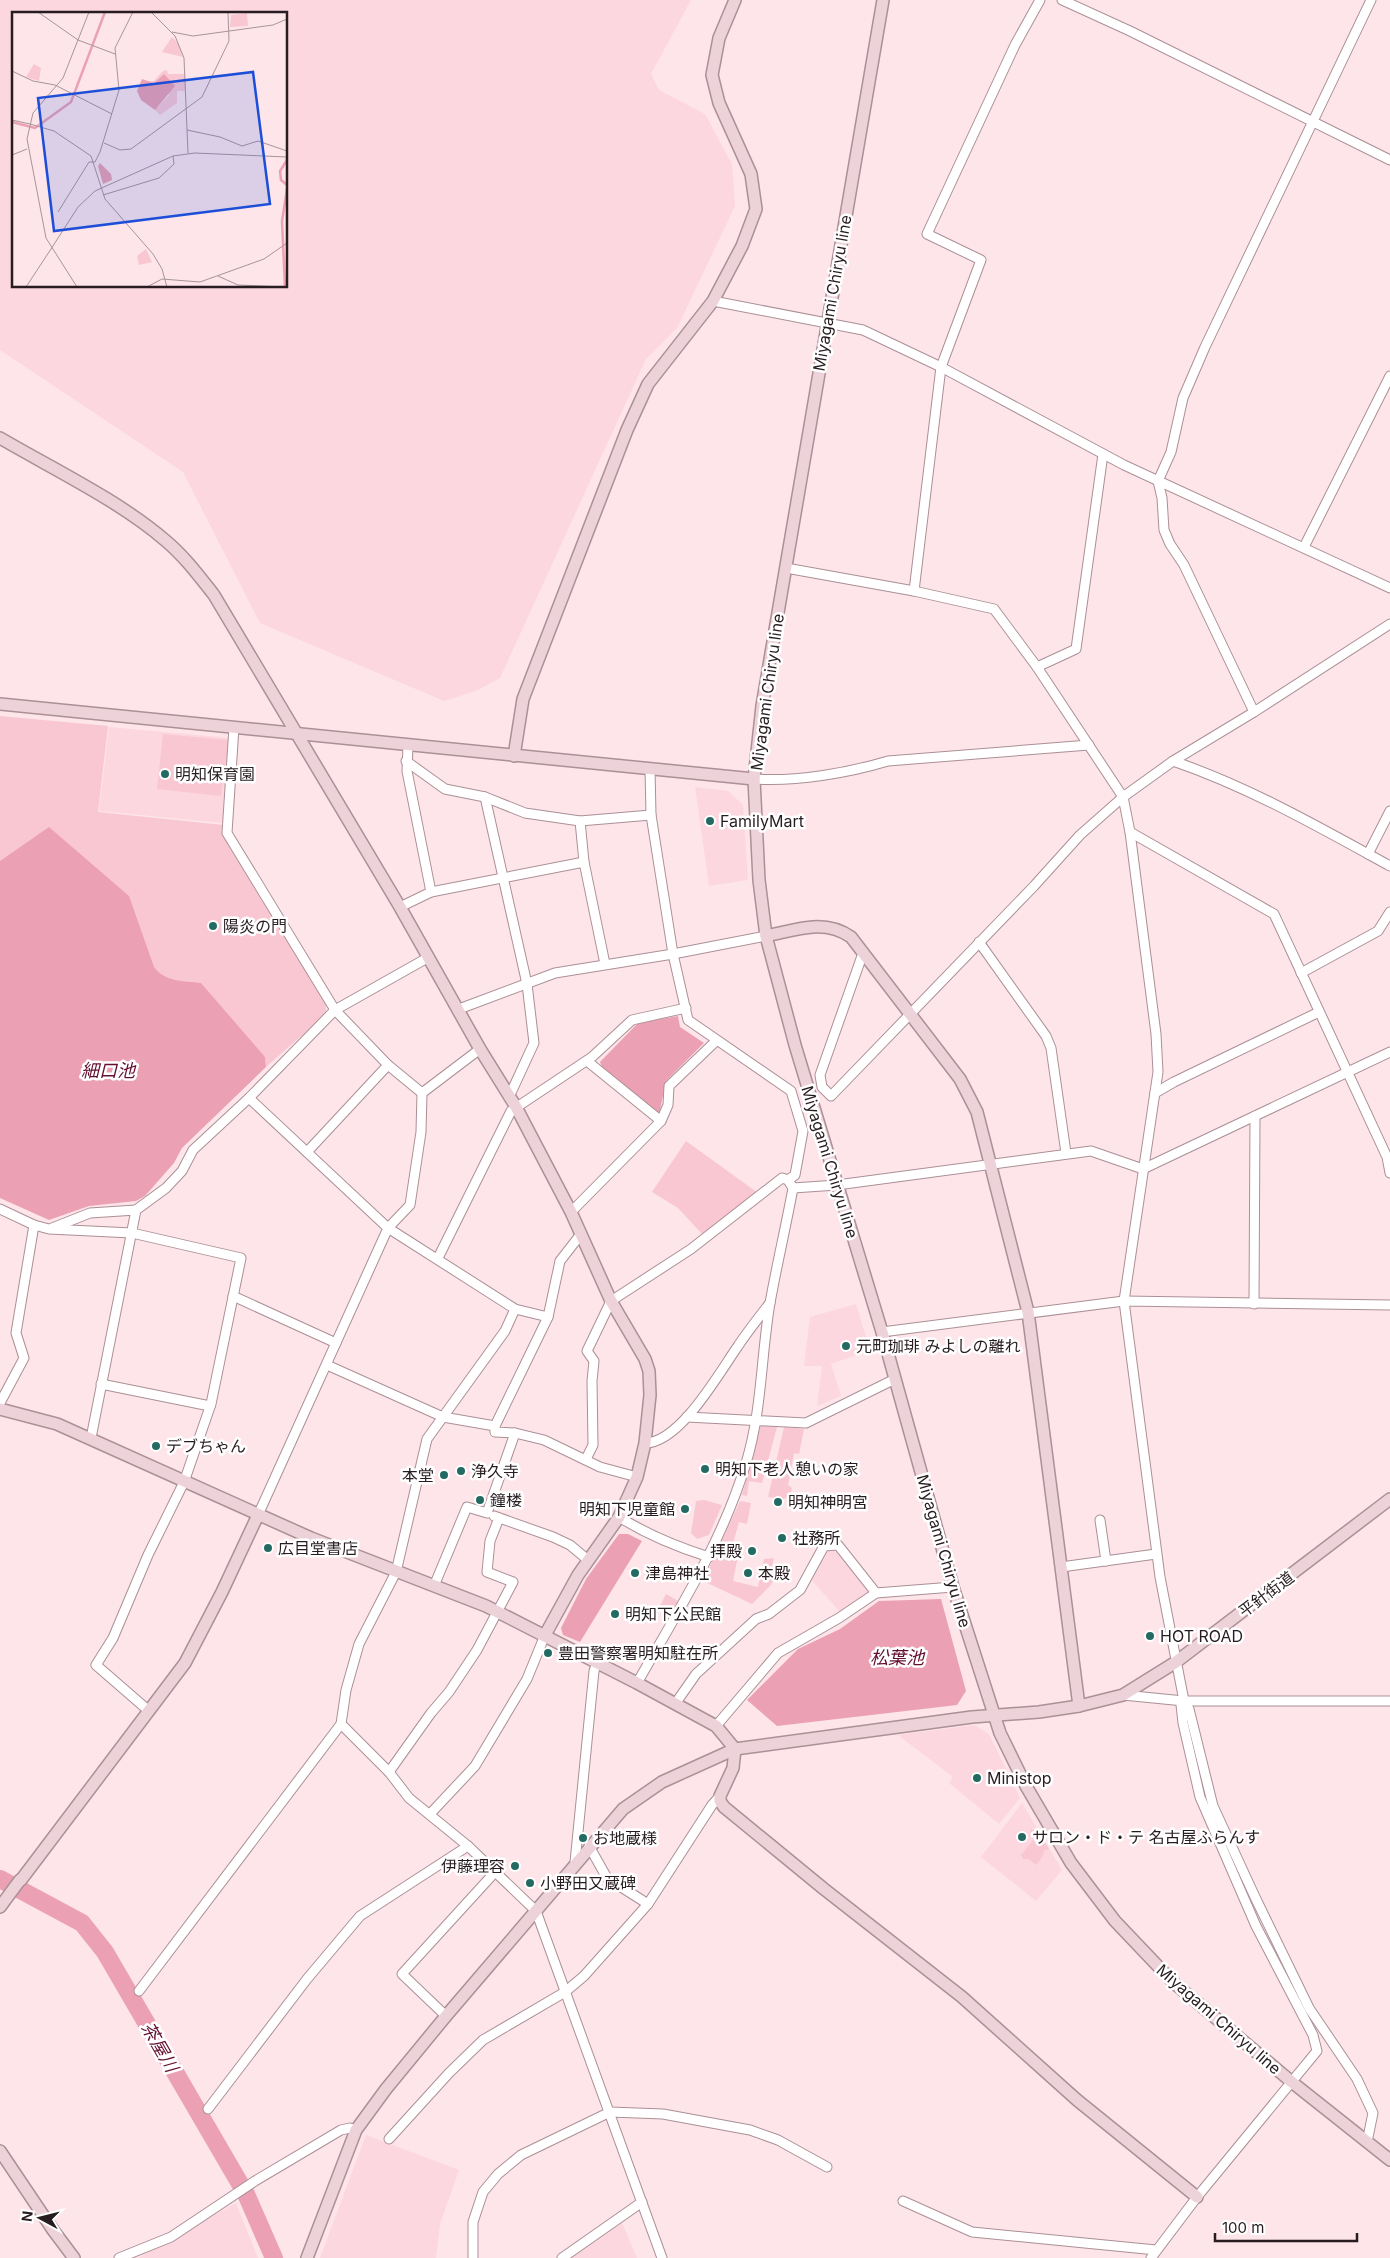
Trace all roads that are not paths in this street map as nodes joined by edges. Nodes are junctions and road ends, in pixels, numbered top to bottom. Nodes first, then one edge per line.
1 (735, 0) edge
2 (883, 0) edge
3 (1040, 0) edge
4 (1062, 0) edge
5 (1371, 0) edge
6 (1312, 123) junction
7 (1390, 160) edge
8 (713, 301) junction
9 (826, 323) junction
10 (941, 367) junction
11 (1390, 376) edge
12 (0, 438) edge
13 (1102, 454) junction
14 (1158, 481) junction
15 (1304, 547) junction
16 (786, 568) junction
17 (1390, 588) edge
18 (914, 591) junction
19 (1390, 624) edge
20 (1037, 667) junction
21 (0, 704) edge
22 (1254, 712) junction
23 (234, 727) junction
24 (297, 733) junction
25 (408, 745) junction
26 (1089, 745) junction
27 (514, 756) junction
28 (406, 761) junction
29 (1172, 761) junction
30 (650, 769) junction
31 (754, 779) junction
32 (1123, 796) junction
33 (485, 797) junction
34 (1390, 811) edge
35 (651, 815) junction
36 (580, 821) junction
37 (1130, 832) junction
38 (1368, 854) junction
39 (584, 862) junction
40 (1390, 866) edge
41 (502, 877) junction
42 (431, 892) junction
43 (400, 907) junction
44 (1390, 912) edge
45 (766, 936) junction
46 (978, 942) junction
47 (863, 953) junction
48 (673, 954) junction
49 (429, 956) junction
50 (605, 964) junction
51 (1301, 972) junction
52 (527, 984) junction
53 (686, 1008) junction
54 (459, 1009) junction
55 (335, 1010) junction
56 (1319, 1012) junction
57 (910, 1013) junction
58 (716, 1041) junction
59 (480, 1049) junction
60 (1390, 1052) edge
61 (586, 1061) junction
62 (388, 1065) junction
63 (1346, 1072) junction
64 (422, 1093) junction
65 (1155, 1093) junction
66 (249, 1098) junction
67 (512, 1102) junction
68 (1255, 1116) junction
69 (661, 1121) junction
70 (307, 1152) junction
71 (1066, 1154) junction
72 (991, 1164) junction
73 (1143, 1169) junction
74 (1390, 1173) edge
75 (791, 1184) junction
76 (837, 1184) junction
77 (0, 1208) edge
78 (136, 1210) junction
79 (571, 1212) junction
80 (34, 1225) junction
81 (388, 1228) junction
82 (49, 1229) junction
83 (132, 1233) junction
84 (581, 1234) junction
85 (438, 1258) junction
86 (234, 1296) junction
87 (611, 1301) junction
88 (1124, 1301) junction
89 (770, 1303) junction
90 (1254, 1304) junction
91 (1390, 1305) edge
92 (515, 1309) junction
93 (1028, 1312) junction
94 (548, 1317) junction
95 (882, 1332) junction
96 (336, 1343) junction
97 (327, 1366) junction
98 (895, 1379) junction
99 (101, 1384) junction
100 (0, 1403) edge
101 (210, 1406) junction
102 (0, 1409) edge
103 (443, 1417) junction
104 (687, 1417) junction
105 (756, 1419) junction
106 (495, 1426) junction
107 (514, 1433) junction
108 (90, 1438) junction
109 (645, 1443) junction
110 (586, 1459) junction
111 (638, 1477) junction
112 (184, 1482) junction
113 (1390, 1499) edge
114 (487, 1513) junction
115 (258, 1515) junction
116 (620, 1517) junction
117 (499, 1518) junction
118 (1100, 1520) dead end
119 (1156, 1554) junction
120 (709, 1557) junction
121 (588, 1560) junction
122 (1106, 1561) junction
123 (1061, 1567) junction
124 (396, 1572) junction
125 (434, 1586) junction
126 (953, 1587) junction
127 (876, 1593) junction
128 (498, 1611) junction
129 (545, 1635) junction
130 (1176, 1662) junction
131 (597, 1663) junction
132 (637, 1683) junction
133 (1123, 1695) junction
134 (1184, 1701) junction
135 (1390, 1701) edge
136 (675, 1704) junction
137 (1079, 1706) junction
138 (149, 1711) junction
139 (994, 1715) junction
140 (341, 1724) junction
141 (716, 1726) junction
142 (735, 1749) junction
143 (389, 1772) junction
144 (720, 1796) junction
145 (430, 1814) junction
146 (468, 1846) junction
147 (590, 1846) junction
148 (575, 1862) junction
149 (496, 1871) junction
150 (648, 1904) junction
151 (0, 1907) edge
152 (536, 1911) junction
153 (139, 1991) dead end
154 (565, 1992) junction
155 (446, 2016) junction
156 (1293, 2083) junction
157 (208, 2109) dead end
158 (610, 2112) junction
159 (356, 2130) junction
160 (389, 2138) dead end
161 (1367, 2142) junction
162 (0, 2151) edge
163 (1390, 2160) edge
164 (827, 2167) dead end
165 (1197, 2197) junction
166 (903, 2201) dead end
167 (642, 2202) junction
168 (1154, 2254) edge
169 (74, 2258) edge
170 (119, 2258) edge
171 (308, 2258) edge
172 (473, 2258) edge
173 (562, 2258) edge
174 (662, 2258) edge

1 - 8 street
2 - 9 street, Miyagami Chiryu line
3 - 10 street
4 - 6 street
5 - 6 street
6 - 7 street
6 - 14 street
8 - 9 street
8 - 27 street
9 - 10 street
9 - 16 street, Miyagami Chiryu line
10 - 13 street
10 - 18 street
11 - 15 street
12 - 24 street
13 - 14 street
13 - 20 street
14 - 15 street
14 - 22 street
15 - 17 street
16 - 18 street
16 - 31 street, Miyagami Chiryu line
18 - 20 street
19 - 22 street
20 - 26 street
21 - 23 street
22 - 29 street
23 - 24 street
23 - 55 street
24 - 25 street
24 - 43 street
25 - 27 street
25 - 28 street
26 - 31 street
26 - 32 street
27 - 30 street
28 - 33 street
28 - 42 street
29 - 32 street
29 - 38 street
30 - 31 street
30 - 35 street
31 - 45 street, Miyagami Chiryu line
32 - 37 street
32 - 46 street
33 - 36 street
33 - 41 street
34 - 38 street
35 - 36 street
35 - 48 street
36 - 39 street
37 - 51 street
37 - 65 street
38 - 40 street
39 - 41 street
39 - 50 street
41 - 42 street
41 - 52 street
42 - 43 street
43 - 49 street
44 - 51 street
45 - 47 street
45 - 48 street
45 - 76 street, Miyagami Chiryu line
46 - 57 street
46 - 71 street
47 - 57 street
47 - 57 street
48 - 50 street
48 - 53 street
49 - 54 street
49 - 55 street
50 - 52 street
51 - 56 street
52 - 54 street
52 - 67 street
53 - 58 street
53 - 61 street
54 - 59 street
55 - 62 street
55 - 66 street
56 - 63 street
56 - 65 street
57 - 72 street
58 - 69 street
58 - 75 street
59 - 64 street
59 - 67 street
60 - 63 street
61 - 67 street
61 - 69 street
62 - 64 street
62 - 70 street
63 - 68 street
63 - 74 street
64 - 81 street
65 - 73 street
66 - 70 street
66 - 78 street
67 - 79 street
67 - 85 street
68 - 73 street
68 - 90 street
69 - 79 street
70 - 81 street
71 - 72 street
71 - 73 street
72 - 76 street
72 - 93 street
73 - 88 street
75 - 76 street
75 - 87 street
75 - 89 street
76 - 95 street, Miyagami Chiryu line
77 - 80 street
78 - 82 street
78 - 83 street
79 - 84 street
80 - 82 street
80 - 100 street
81 - 85 street
81 - 96 street
82 - 83 street
83 - 86 street
83 - 99 street
84 - 87 street
84 - 94 street
85 - 92 street
86 - 96 street
86 - 101 street
87 - 109 street
87 - 110 street
88 - 90 street
88 - 93 street
88 - 119 street
89 - 104 street
89 - 105 street
90 - 91 street
92 - 94 street
92 - 103 street
93 - 95 street
93 - 123 street
94 - 106 street
95 - 98 street, Miyagami Chiryu line
96 - 97 street
97 - 103 street
97 - 115 street
98 - 105 street
98 - 126 street, Miyagami Chiryu line
99 - 101 street
99 - 108 street
101 - 112 street
102 - 108 street
103 - 106 street
103 - 124 street
104 - 105 street
104 - 109 street
105 - 120 street
106 - 107 street
107 - 110 street
107 - 114 street
108 - 112 street
109 - 111 street
110 - 111 street
111 - 116 street
112 - 115 street
112 - 138 street
113 - 130 street, 平針街道
114 - 117 street
114 - 125 street
115 - 124 street
115 - 138 street
116 - 120 street
116 - 121 street
117 - 121 street
117 - 128 street
118 - 122 street
119 - 122 street
119 - 130 street
120 - 132 street
121 - 129 street
122 - 123 street
123 - 137 street
124 - 125 street
124 - 140 street
125 - 128 street
126 - 127 street
126 - 139 street, Miyagami Chiryu line
127 - 136 street
127 - 141 street
128 - 129 street
128 - 143 street
129 - 131 street
129 - 145 street
130 - 133 street, 平針街道
130 - 134 street
131 - 132 street
131 - 148 street
132 - 136 street
133 - 134 street
133 - 137 street, 平針街道
134 - 135 street
134 - 156 street
134 - 161 street
136 - 141 street
137 - 139 street, 平針街道
138 - 151 street
139 - 142 street, 平針街道
139 - 156 street, Miyagami Chiryu line
140 - 143 street
140 - 153 street
141 - 142 street
142 - 144 street
142 - 147 street, 平針街道
143 - 145 street
144 - 150 street
144 - 165 street
145 - 146 street
146 - 149 street
146 - 157 street
147 - 148 street, 平針街道
147 - 150 street
148 - 152 street, 平針街道
149 - 152 street
149 - 155 street
150 - 154 street
152 - 154 street
152 - 155 street, 平針街道
154 - 158 street
154 - 160 street
155 - 159 street, 平針街道
156 - 161 street, Miyagami Chiryu line
156 - 165 street
158 - 164 street
158 - 167 street
158 - 172 street
159 - 170 street
159 - 171 street, 平針街道
161 - 163 street, Miyagami Chiryu line
162 - 169 street
165 - 168 street
166 - 168 street
167 - 173 street
167 - 174 street

